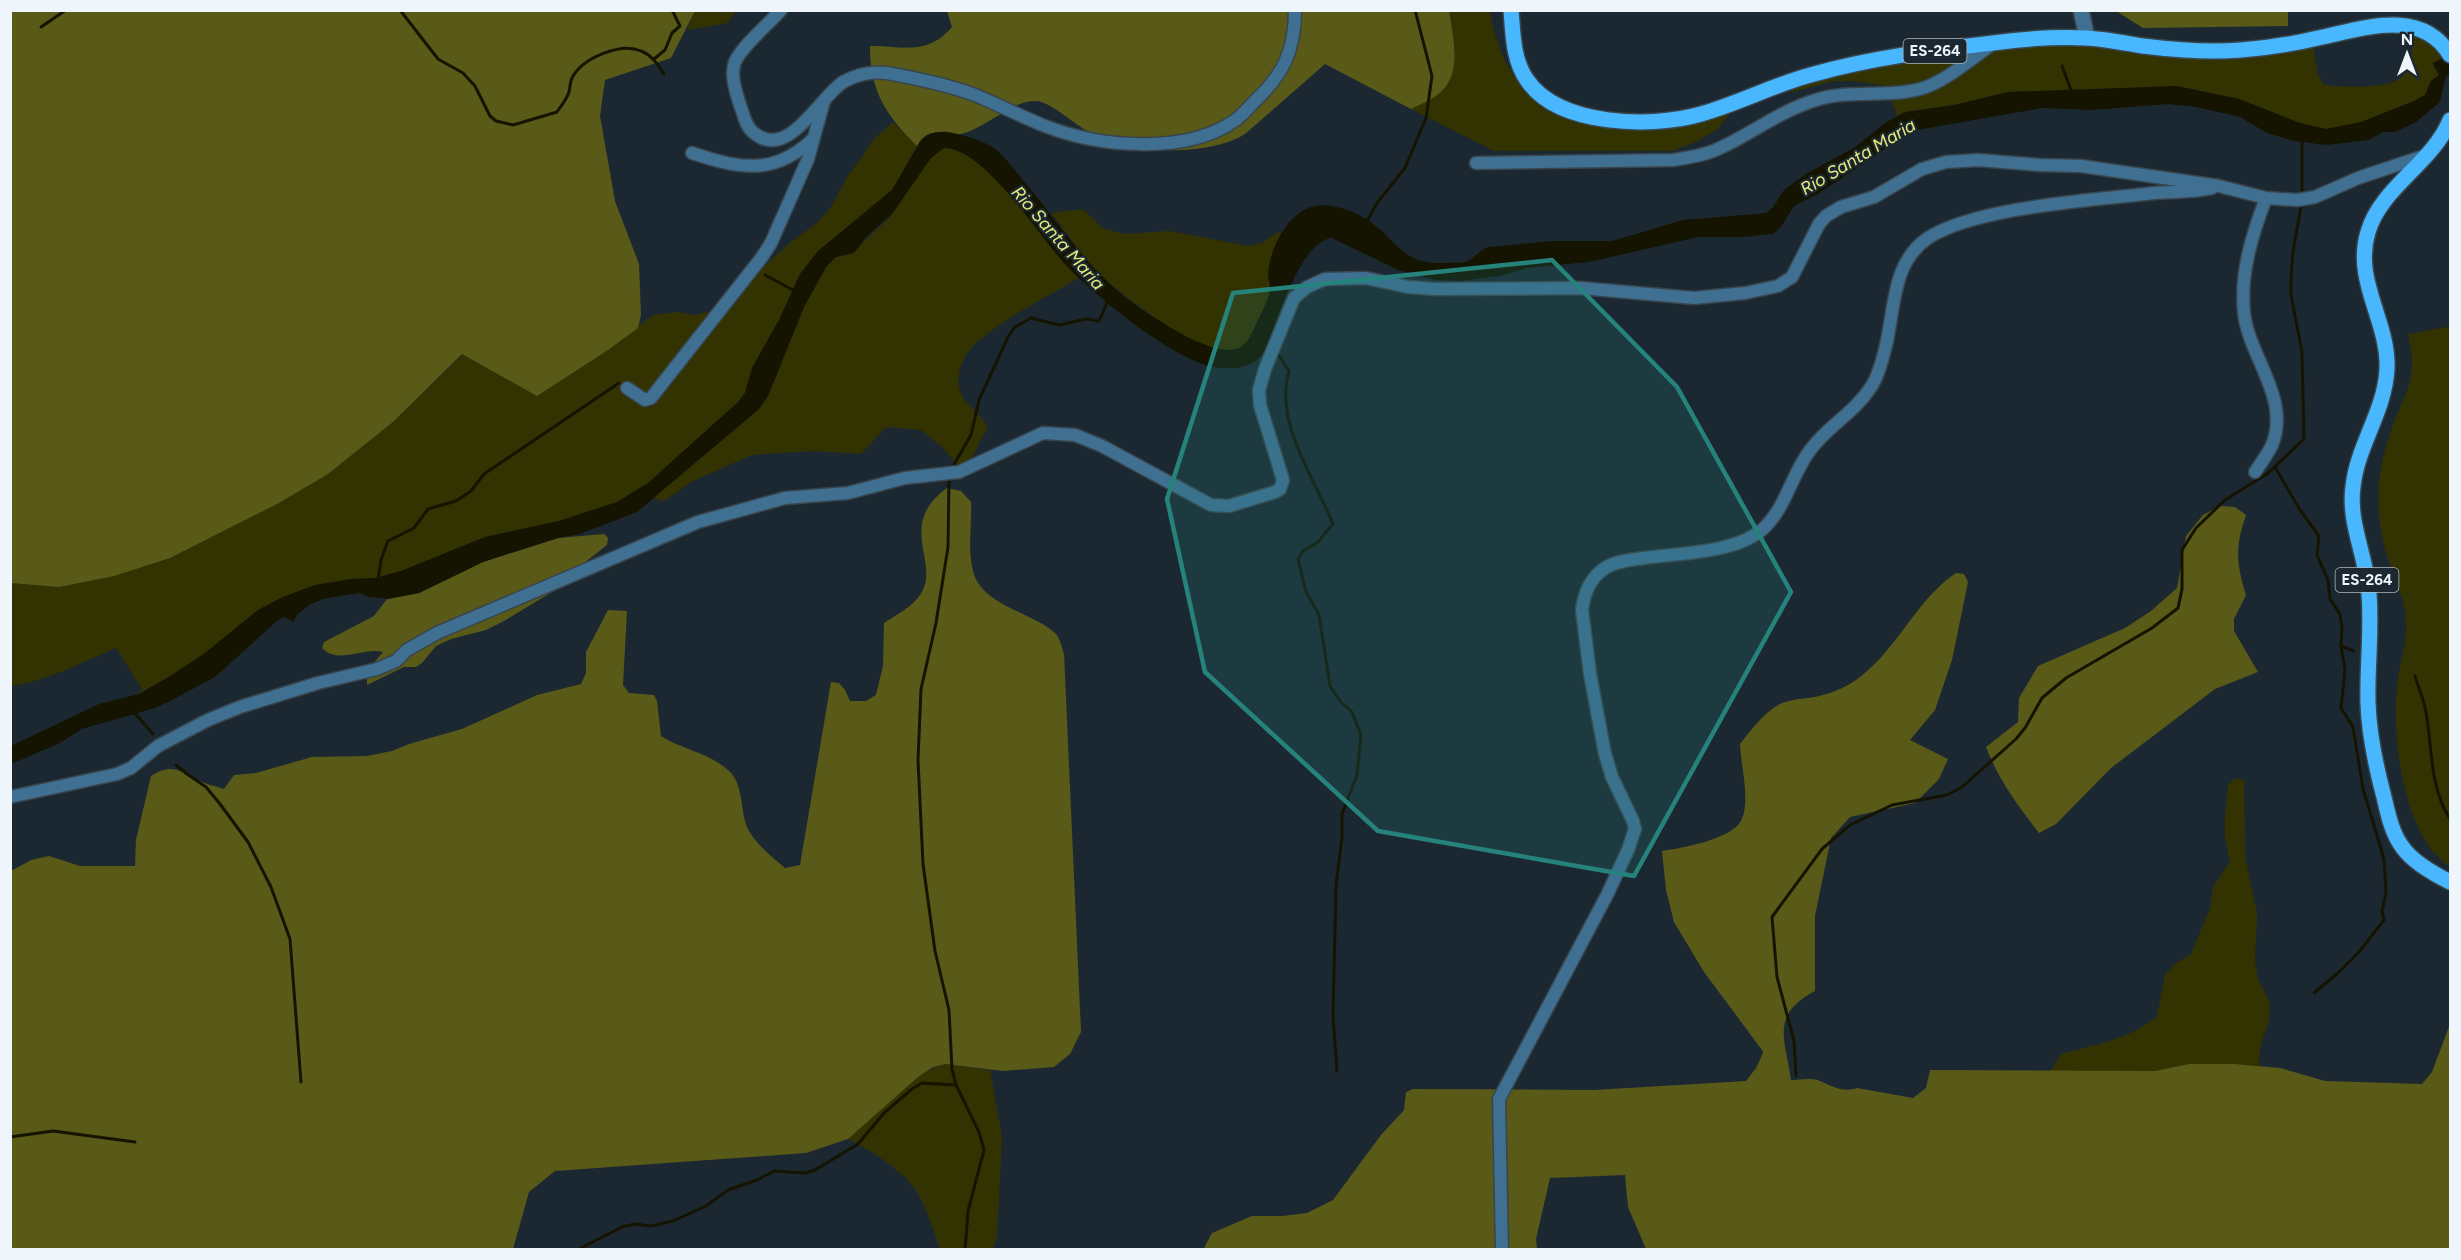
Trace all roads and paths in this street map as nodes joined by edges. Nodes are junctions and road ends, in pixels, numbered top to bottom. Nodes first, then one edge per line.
1 (781, 10) edge
2 (1295, 10) edge
3 (1510, 10) edge
4 (2081, 10) edge
5 (2087, 38) junction
6 (1995, 42) junction
7 (2451, 55) edge
8 (824, 100) junction
9 (2451, 120) edge
10 (815, 137) junction
11 (693, 153) dead end
12 (2424, 156) junction
13 (1476, 163) dead end
14 (2219, 186) junction
15 (2266, 198) junction
16 (627, 388) dead end
17 (2255, 472) dead end
18 (10, 797) edge
19 (2451, 882) edge
20 (1502, 1250) edge

1 - 8 street
2 - 8 street
3 - 6 main road, ES-264
4 - 5 street
5 - 6 main road, ES-264
5 - 7 main road, ES-264
6 - 13 street
8 - 10 street
9 - 12 main road, ES-264
10 - 11 street
10 - 16 street
12 - 15 street
12 - 19 main road, ES-264
14 - 15 street
14 - 18 street
14 - 20 street
15 - 17 street

